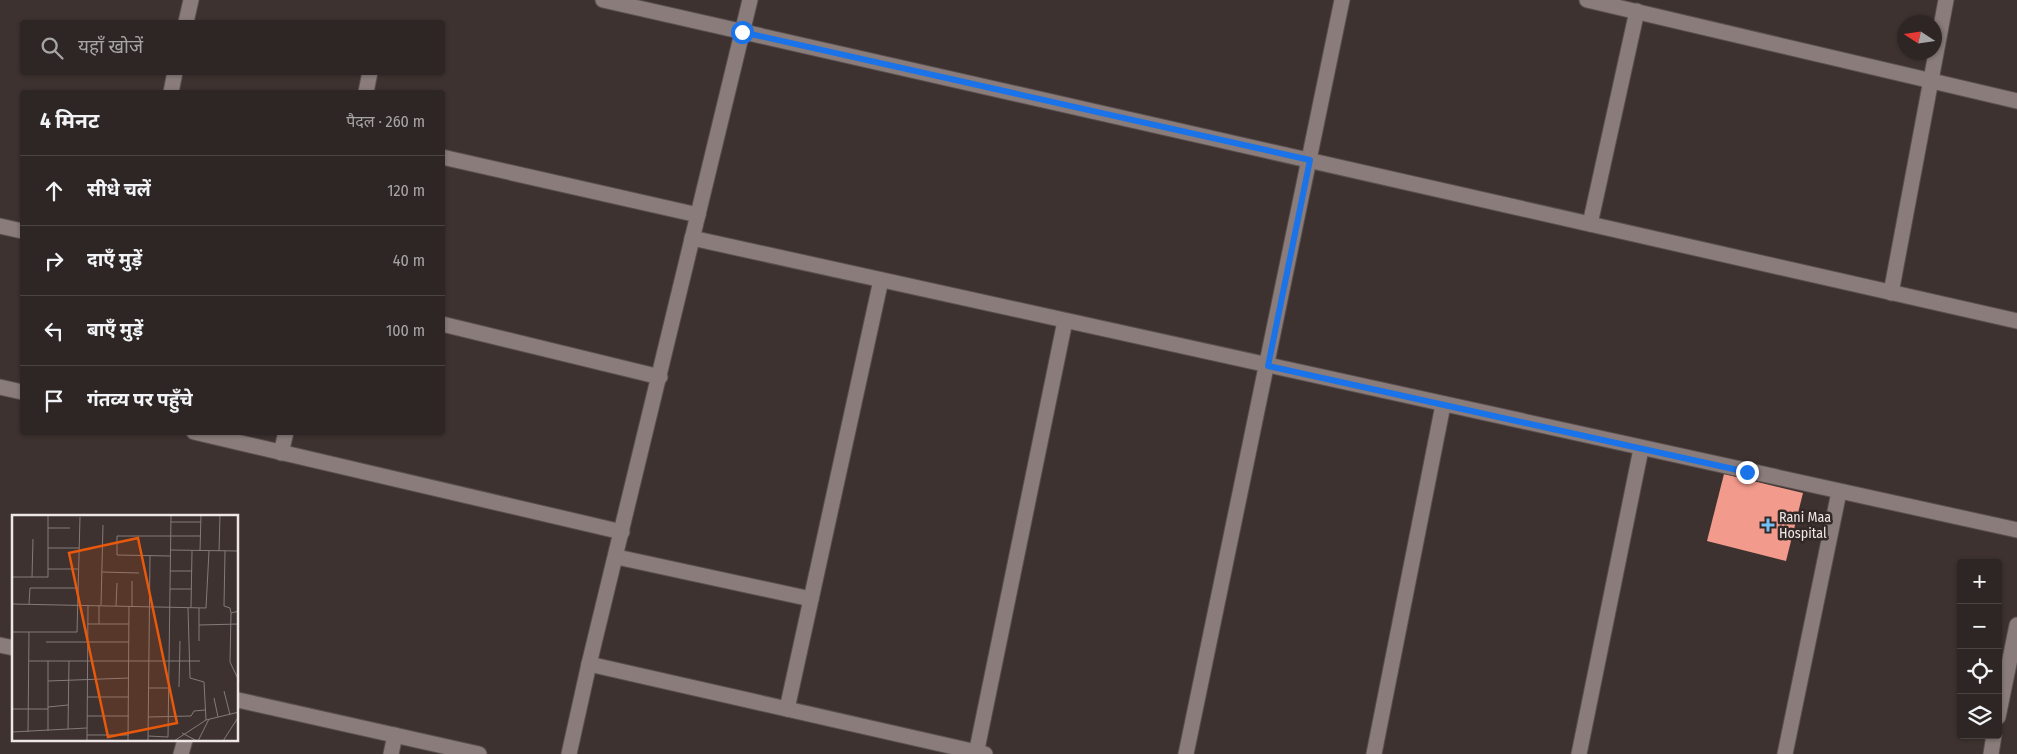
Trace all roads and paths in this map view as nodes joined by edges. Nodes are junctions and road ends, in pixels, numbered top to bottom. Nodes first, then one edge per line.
1 (191, 0) edge
2 (603, 0) edge
3 (750, 0) edge
4 (1342, 0) edge
5 (1586, 0) edge
6 (1946, 0) edge
7 (1637, 12) junction
8 (186, 20) edge
9 (742, 32) junction
10 (174, 75) edge
11 (369, 75) edge
12 (1931, 81) junction
13 (170, 90) edge
14 (366, 90) edge
15 (2017, 100) edge
16 (445, 158) edge
17 (1310, 160) junction
18 (698, 215) junction
19 (1590, 224) junction
20 (0, 226) edge
21 (20, 231) edge
22 (692, 238) junction
23 (880, 280) junction
24 (1891, 293) junction
25 (1065, 321) junction
26 (2017, 321) edge
27 (445, 325) edge
28 (1268, 366) junction
29 (660, 377) junction
30 (0, 387) edge
31 (20, 392) edge
32 (1443, 405) junction
33 (206, 435) edge
34 (285, 435) edge
35 (1641, 449) junction
36 (281, 453) junction
37 (1839, 492) junction
38 (2017, 530) edge
39 (622, 532) junction
40 (616, 557) junction
41 (810, 599) junction
42 (2017, 624) edge
43 (589, 664) junction
44 (2002, 697) edge
45 (239, 700) edge
46 (787, 709) junction
47 (395, 735) junction
48 (1993, 739) edge
49 (980, 753) edge
50 (391, 754) edge
51 (479, 754) edge
52 (569, 754) edge
53 (1186, 754) edge
54 (1374, 754) edge
55 (1579, 754) edge
56 (1785, 754) edge
57 (1991, 754) edge

1 - 8 street
2 - 9 street
3 - 9 street
4 - 17 street
5 - 7 street
6 - 12 street
7 - 12 street
7 - 19 street
9 - 17 street
9 - 18 street
10 - 13 street
11 - 14 street
12 - 15 street
12 - 24 street
16 - 18 street
17 - 19 street
17 - 28 street
18 - 22 street
19 - 24 street
20 - 21 street
22 - 23 street
22 - 29 street
23 - 25 street
23 - 41 street
24 - 26 street
25 - 28 street
25 - 49 street
27 - 29 street
28 - 32 street
28 - 53 street
29 - 39 street
30 - 31 street
32 - 35 street
32 - 54 street
33 - 36 street
34 - 36 street
35 - 37 street
35 - 55 street
36 - 39 street
37 - 38 street
37 - 56 street
39 - 40 street
40 - 41 street
40 - 43 street
41 - 46 street
42 - 44 street
43 - 46 street
43 - 52 street
45 - 47 street
46 - 49 street
47 - 50 street
47 - 51 street
48 - 57 street

